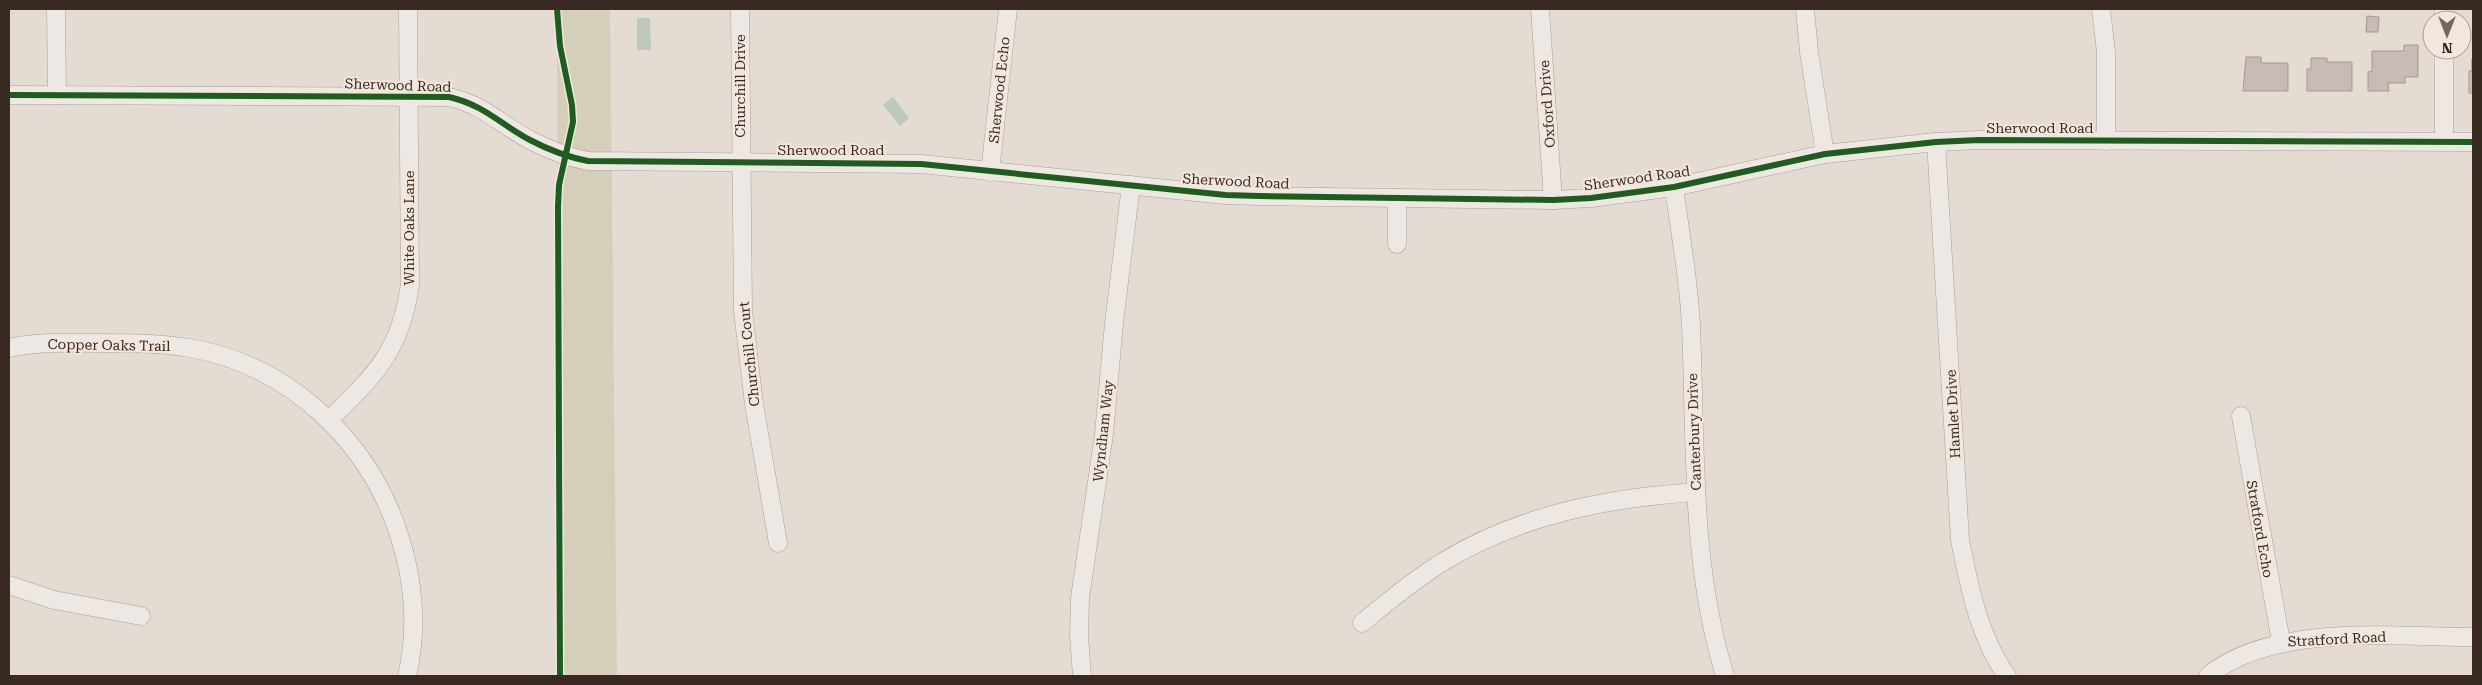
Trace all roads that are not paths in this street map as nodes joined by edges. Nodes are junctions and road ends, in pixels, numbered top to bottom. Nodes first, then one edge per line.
1 (56, 9) edge
2 (408, 9) edge
3 (740, 9) edge
4 (1008, 9) edge
5 (1540, 9) edge
6 (1805, 9) edge
7 (2100, 9) edge
8 (2444, 60) edge
9 (9, 95) edge
10 (57, 95) junction
11 (408, 95) junction
12 (2106, 141) junction
13 (2444, 141) junction
14 (1936, 142) junction
15 (2473, 142) edge
16 (1825, 154) junction
17 (740, 162) junction
18 (990, 172) junction
19 (1131, 185) junction
20 (1674, 187) junction
21 (1397, 198) junction
22 (1552, 200) junction
23 (1397, 244) dead end
24 (9, 348) edge
25 (2241, 416) dead end
26 (330, 420) junction
27 (1696, 492) junction
28 (778, 543) dead end
29 (9, 585) edge
30 (141, 616) dead end
31 (1362, 623) dead end
32 (2473, 637) edge
33 (2281, 642) junction
34 (407, 676) edge
35 (1082, 676) edge
36 (1725, 676) edge
37 (2006, 676) edge
38 (2208, 676) edge

1 - 10 street
2 - 11 street, White Oaks Lane
3 - 17 street, Churchill Drive
4 - 18 street, Sherwood Echo
5 - 22 street, Oxford Drive
6 - 16 street
7 - 12 street
8 - 13 street
9 - 10 street, Sherwood Road
10 - 11 street, Sherwood Road
11 - 17 street, Sherwood Road
11 - 26 street, White Oaks Lane
12 - 13 street, Sherwood Road
12 - 14 street, Sherwood Road
13 - 15 street, Sherwood Road
14 - 16 street, Sherwood Road
14 - 37 street, Hamlet Drive
16 - 20 street, Sherwood Road
17 - 18 street, Sherwood Road
17 - 28 street, Churchill Court
18 - 19 street, Sherwood Road
19 - 21 street, Sherwood Road
19 - 35 street, Wyndham Way
20 - 22 street, Sherwood Road
20 - 27 street, Canterbury Drive
21 - 22 street, Sherwood Road
21 - 23 street
24 - 26 street, Copper Oaks Trail
25 - 33 street, Stratford Echo
26 - 34 street, Copper Oaks Trail
27 - 31 street
27 - 36 street, Canterbury Drive
29 - 30 street
32 - 33 street, Stratford Road
33 - 38 street, Stratford Road

